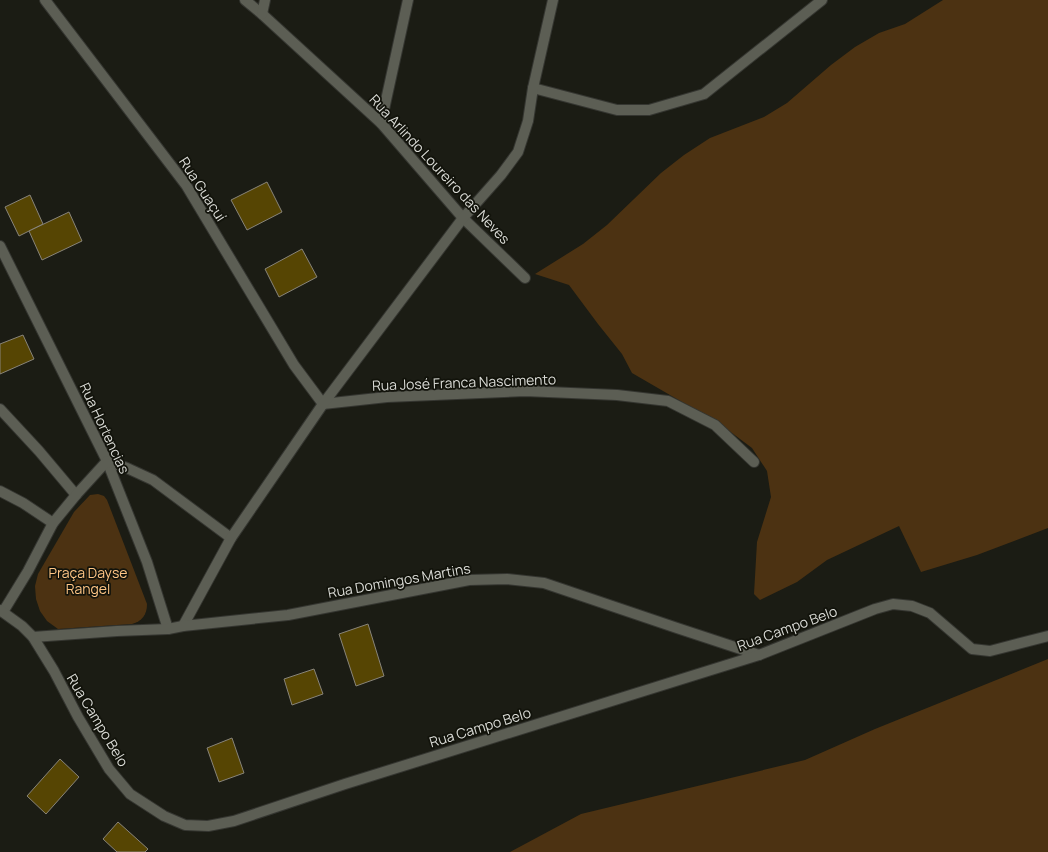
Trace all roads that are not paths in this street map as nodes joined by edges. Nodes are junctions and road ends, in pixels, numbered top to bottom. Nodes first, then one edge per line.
1 (45, 0) edge
2 (245, 0) edge
3 (265, 0) edge
4 (408, 0) edge
5 (553, 0) edge
6 (822, 0) edge
7 (262, 14) junction
8 (533, 88) junction
9 (381, 123) junction
10 (463, 218) junction
11 (0, 246) edge
12 (525, 278) dead end
13 (323, 404) junction
14 (0, 409) edge
15 (107, 461) junction
16 (754, 462) dead end
17 (0, 491) edge
18 (76, 495) junction
19 (53, 523) junction
20 (231, 538) junction
21 (2, 611) edge
22 (183, 626) junction
23 (168, 629) junction
24 (1048, 636) edge
25 (33, 637) junction
26 (759, 655) junction

1 - 13 street, Rua Guaçuí
2 - 7 street, Rua Arlindo Loureiro das Neves
3 - 7 street
4 - 9 street
5 - 8 street
6 - 8 street
7 - 9 street, Rua Arlindo Loureiro das Neves
8 - 10 street
9 - 10 street, Rua Arlindo Loureiro das Neves
10 - 12 street, Rua Arlindo Loureiro das Neves
10 - 13 street
11 - 15 street, Rua Hortencias
13 - 16 street, Rua José Franca Nascimento
13 - 20 street
14 - 18 street
15 - 18 street
15 - 20 street
15 - 23 street, Rua Hortencias
17 - 19 street
18 - 19 street
19 - 21 street
20 - 22 street
21 - 25 street, Rua Campo Belo
22 - 23 street, Rua Domingos Martins
22 - 26 street, Rua Domingos Martins
23 - 25 street, Rua Domingos Martins
24 - 26 street, Rua Campo Belo
25 - 26 street, Rua Campo Belo

